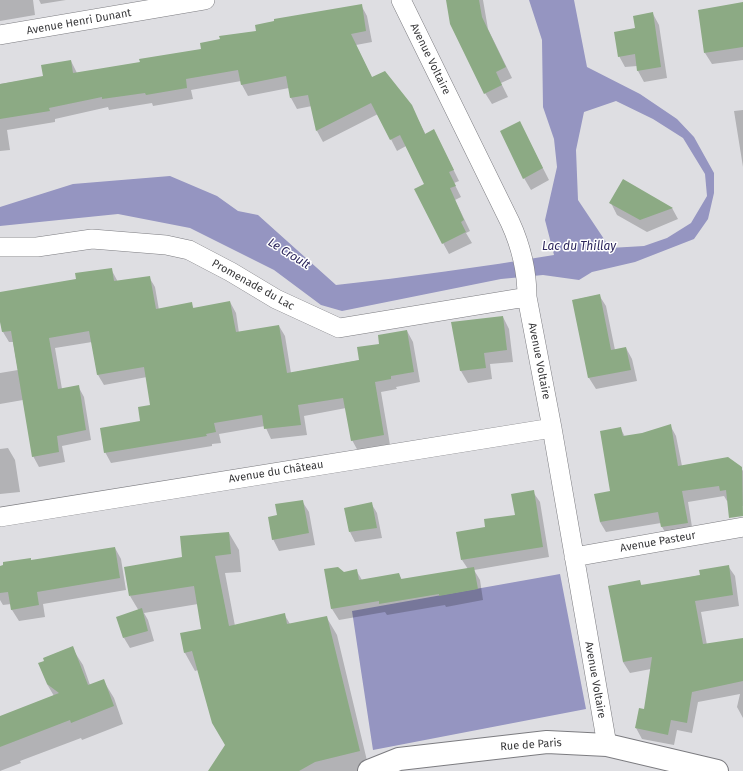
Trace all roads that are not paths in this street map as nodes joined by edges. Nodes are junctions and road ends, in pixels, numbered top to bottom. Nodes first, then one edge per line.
1 (205, 0) edge
2 (401, 0) edge
3 (0, 35) edge
4 (0, 247) edge
5 (527, 290) junction
6 (552, 428) junction
7 (0, 517) edge
8 (743, 527) edge
9 (574, 557) junction
10 (607, 745) junction
11 (369, 771) edge
12 (717, 771) edge

1 - 3 street, Avenue Henri Dunant
2 - 5 street, Avenue Voltaire
4 - 5 street, Promenade du Lac
5 - 6 street, Avenue Voltaire
6 - 7 street, Avenue du Château
6 - 9 street, Avenue Voltaire
8 - 9 street, Avenue Pasteur
9 - 10 street, Avenue Voltaire
10 - 11 street, Rue de Paris
10 - 12 street, Rue de Paris

